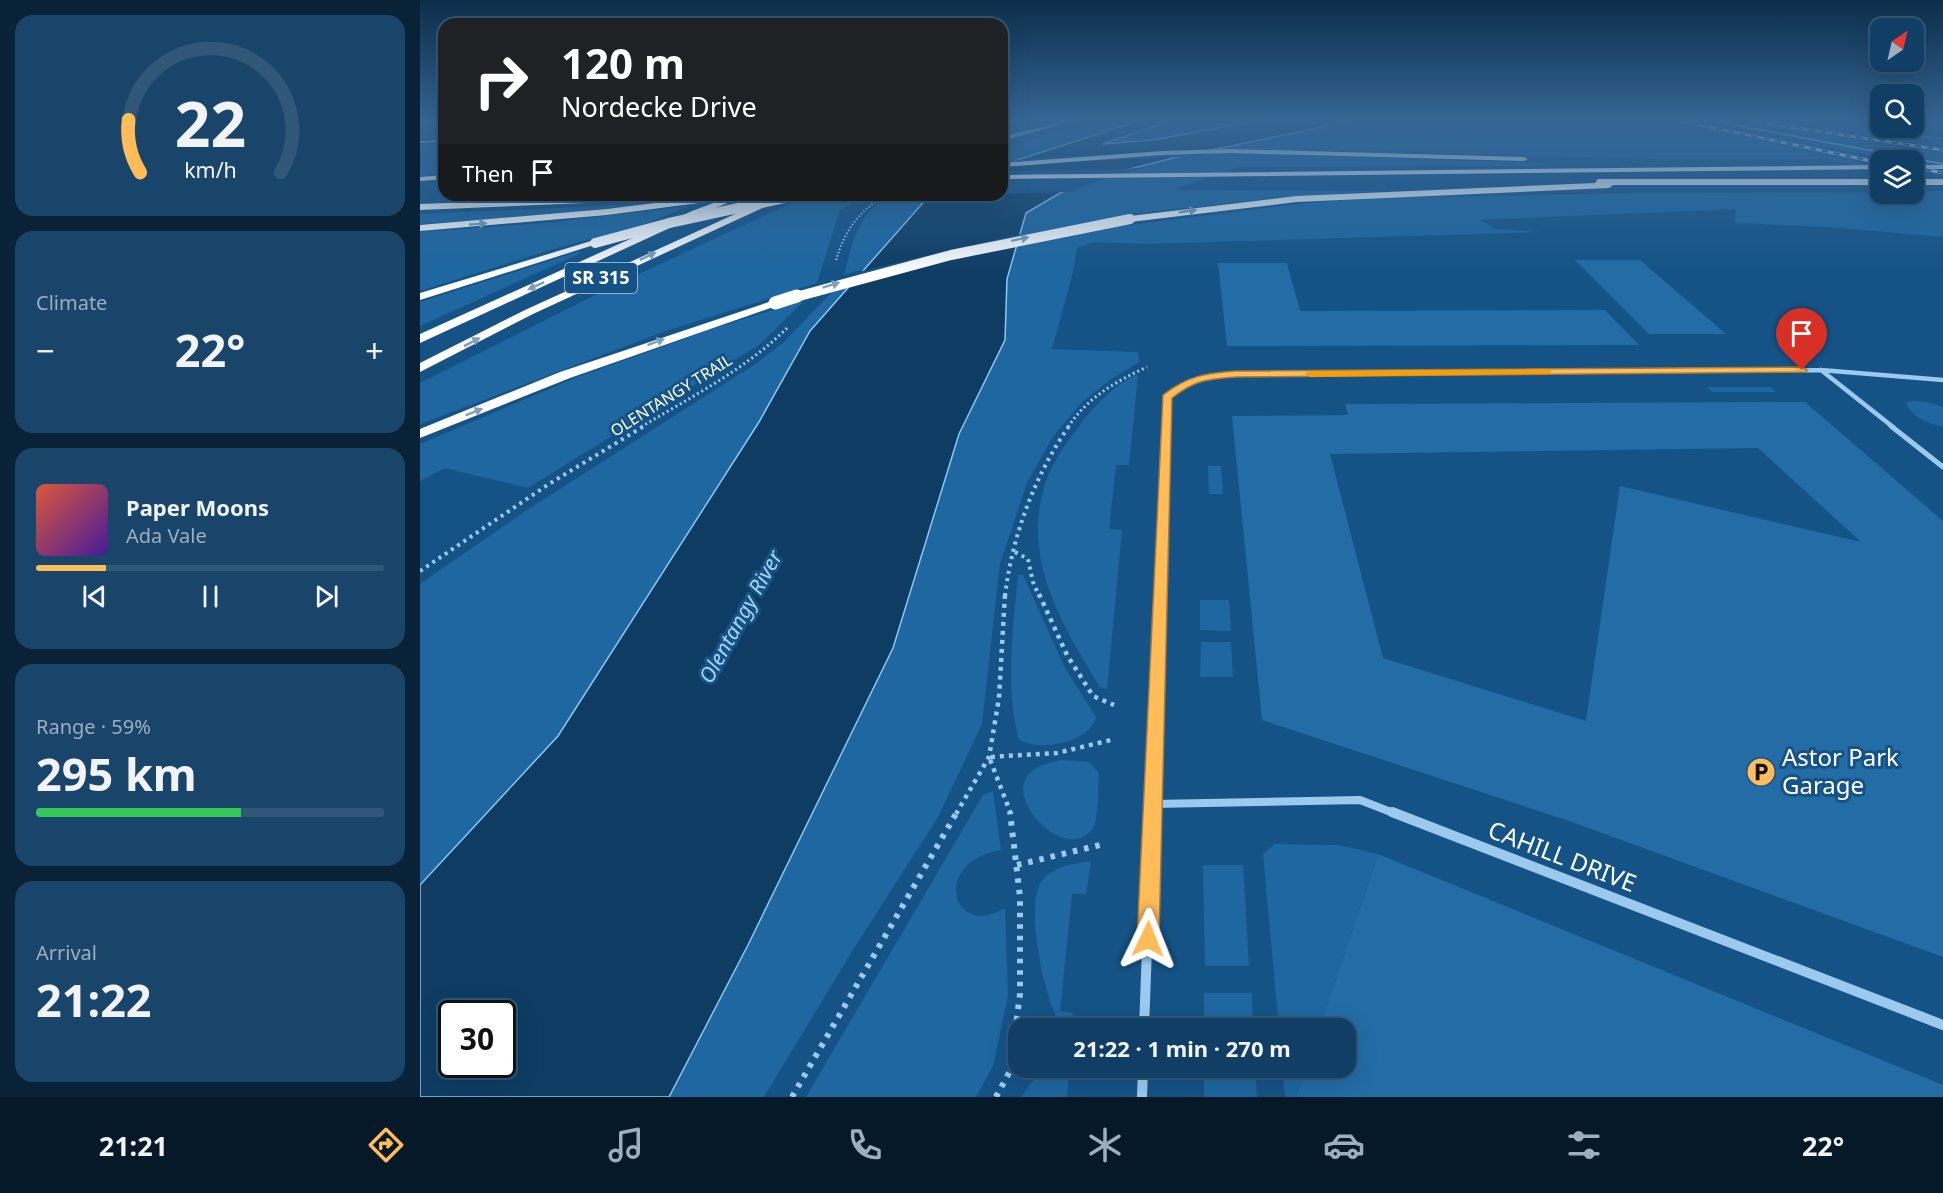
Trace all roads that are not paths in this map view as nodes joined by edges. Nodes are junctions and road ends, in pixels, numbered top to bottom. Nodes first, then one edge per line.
1 (1317, 172) edge
2 (1008, 177) edge
3 (438, 178) edge
4 (420, 179) edge
5 (1692, 182) junction
6 (1870, 182) edge
7 (1924, 182) edge
8 (1943, 182) edge
9 (1428, 183) dead end
10 (1261, 184) dead end
11 (1012, 187) dead end
12 (557, 201) edge
13 (698, 201) edge
14 (728, 201) edge
15 (770, 201) edge
16 (771, 201) edge
17 (420, 207) edge
18 (420, 228) edge
19 (420, 297) edge
20 (420, 339) edge
21 (420, 368) edge
22 (1821, 370) junction
23 (1943, 380) edge
24 (420, 434) edge
25 (1943, 467) edge
26 (1153, 804) junction
27 (1144, 1018) edge
28 (1943, 1025) edge
29 (1143, 1078) edge
30 (1142, 1097) edge

1 - 2 highway
3 - 4 highway
5 - 6 highway
5 - 9 highway
24 -> 5 highway, bridge
7 - 8 highway
10 - 11 highway
12 - 17 highway
18 -> 13 highway
14 -> 20 highway, SR 315
15 - 19 highway, bridge
21 -> 16 highway, SR 315
22 - 23 street
22 - 25 street
22 - 26 street
26 - 27 street
26 - 28 street, CAHILL DRIVE
29 - 30 street

